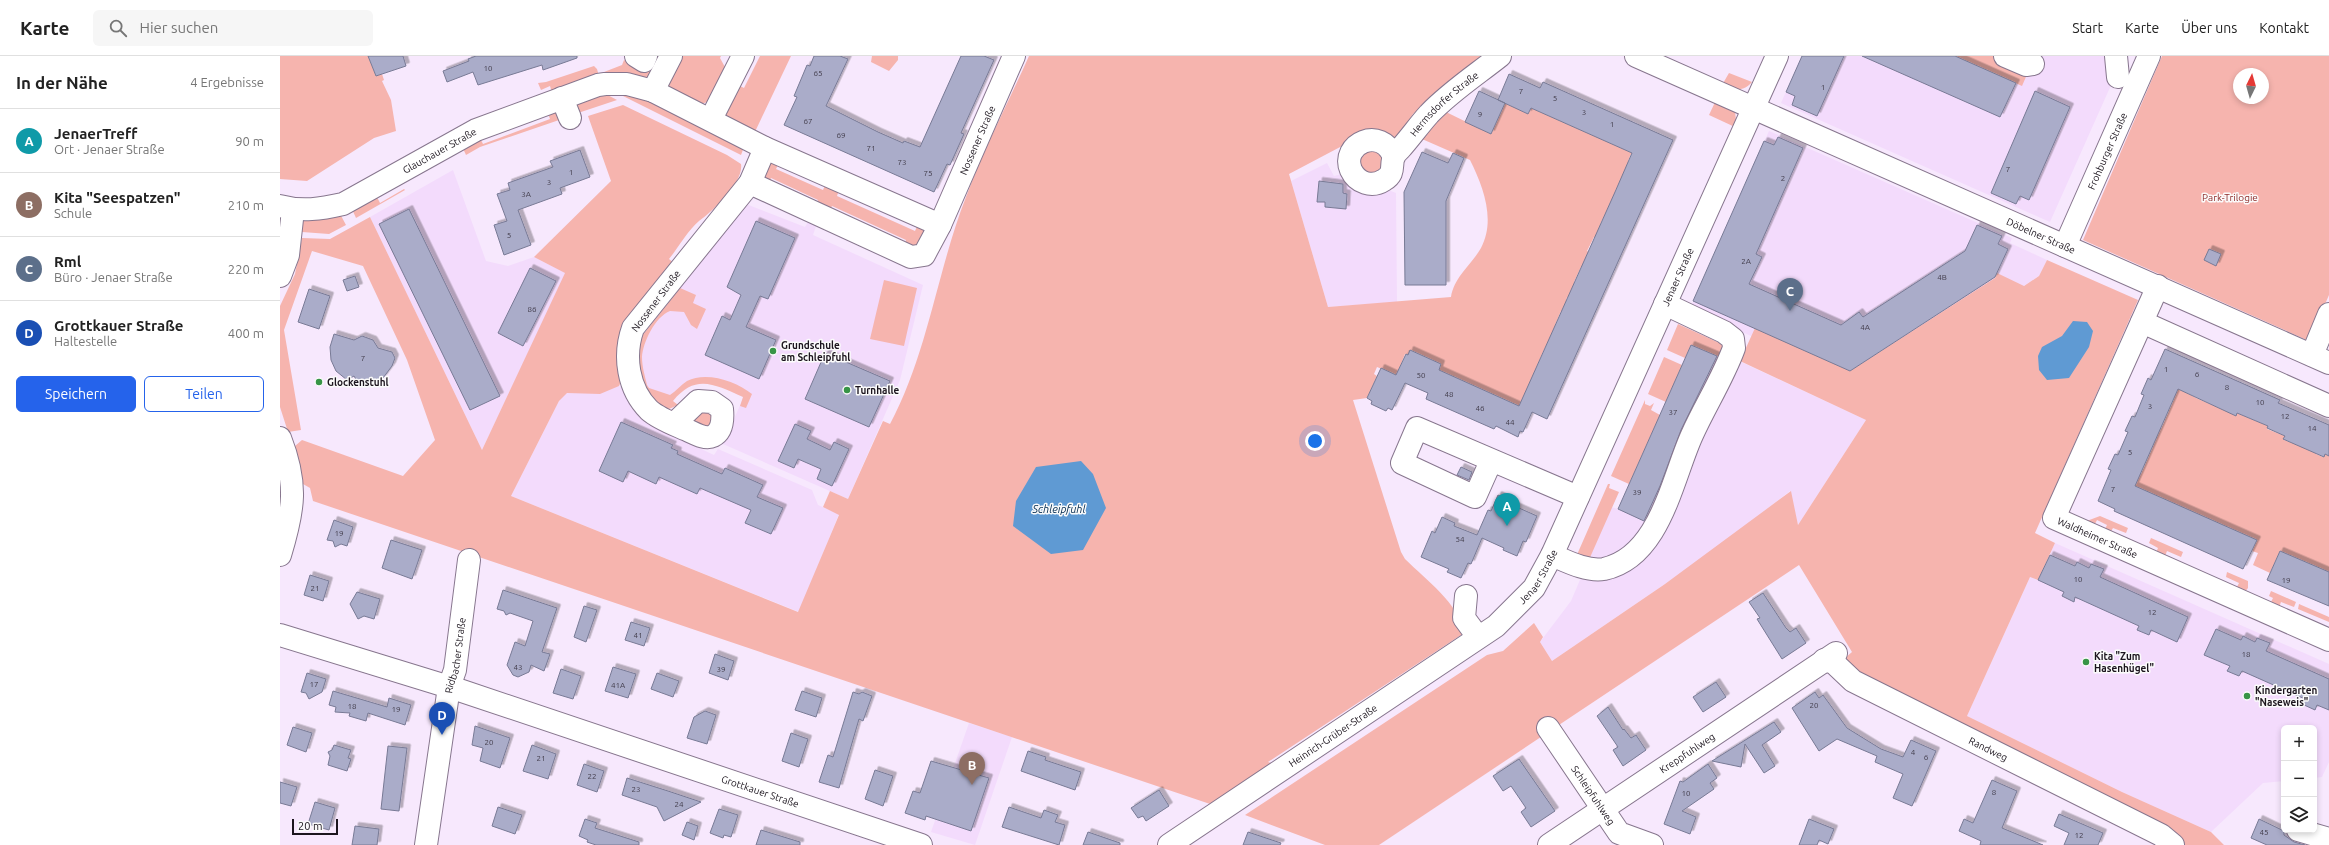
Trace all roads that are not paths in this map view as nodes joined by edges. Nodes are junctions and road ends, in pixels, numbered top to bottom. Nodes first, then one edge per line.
1 (636, 56) edge
2 (646, 56) edge
3 (671, 56) edge
4 (743, 56) edge
5 (1014, 56) edge
6 (1500, 56) edge
7 (1636, 56) edge
8 (1777, 56) edge
9 (2005, 56) edge
10 (2149, 56) edge
11 (2033, 64) dead end
12 (653, 91) junction
13 (1754, 107) junction
14 (711, 119) junction
15 (765, 148) junction
16 (1394, 157) dead end
17 (750, 183) junction
18 (287, 208) edge
19 (940, 225) junction
20 (2065, 246) junction
21 (280, 276) edge
22 (2158, 286) junction
23 (1665, 304) junction
24 (2329, 315) edge
25 (2142, 322) junction
26 (2320, 359) edge
27 (2329, 406) edge
28 (674, 424) dead end
29 (280, 438) edge
30 (1491, 460) dead end
31 (1578, 497) junction
32 (280, 555) edge
33 (1552, 555) junction
34 (469, 560) dead end
35 (1466, 596) dead end
36 (1487, 631) junction
37 (280, 635) edge
38 (2329, 640) edge
39 (1833, 655) joint
40 (449, 687) junction
41 (1548, 728) dead end
42 (1603, 809) junction
43 (2310, 833) edge
44 (2329, 838) edge
45 (426, 845) edge
46 (921, 845) edge
47 (1170, 845) edge
48 (1550, 845) edge
49 (1652, 845) edge
50 (2174, 845) edge

1 - 2 street
3 - 12 street
4 - 14 street
5 - 19 street, Nossener Straße
6 - 16 street, Hermsdorfer Straße
7 - 13 street
8 - 13 street, Jenaer Straße
9 - 11 street
10 - 20 street, Frohburger Straße
12 - 14 street
12 - 18 street, Glauchauer Straße
13 - 20 street, Döbelner Straße
13 - 23 street, Jenaer Straße
14 - 15 street
15 - 17 street, Nossener Straße
15 - 19 street
17 - 19 street, Nossener Straße
17 - 28 street, Nossener Straße
18 - 21 street, Glauchauer Straße
20 - 22 street, Döbelner Straße
22 - 25 street, Waldheimer Straße
22 - 26 street, Döbelner Straße
23 - 31 street, Jenaer Straße
23 - 33 street
24 - 26 street
25 - 27 street
25 - 38 street, Waldheimer Straße
29 - 32 street
30 - 31 street
31 - 33 street, Jenaer Straße
33 - 36 street, Jenaer Straße
34 - 40 street, Ridbacher Straße
35 - 36 street
36 - 47 street, Heinrich-Grüber-Straße
37 - 40 street, Grottkauer Straße
39 - 42 street, Kreppfuhlweg
39 - 50 street, Randweg
40 - 45 street, Ridbacher Straße
40 - 46 street, Grottkauer Straße
41 - 42 street, Schleipfuhlweg
42 - 48 street, Kreppfuhlweg
42 - 49 street, Schleipfuhlweg
43 - 44 street

